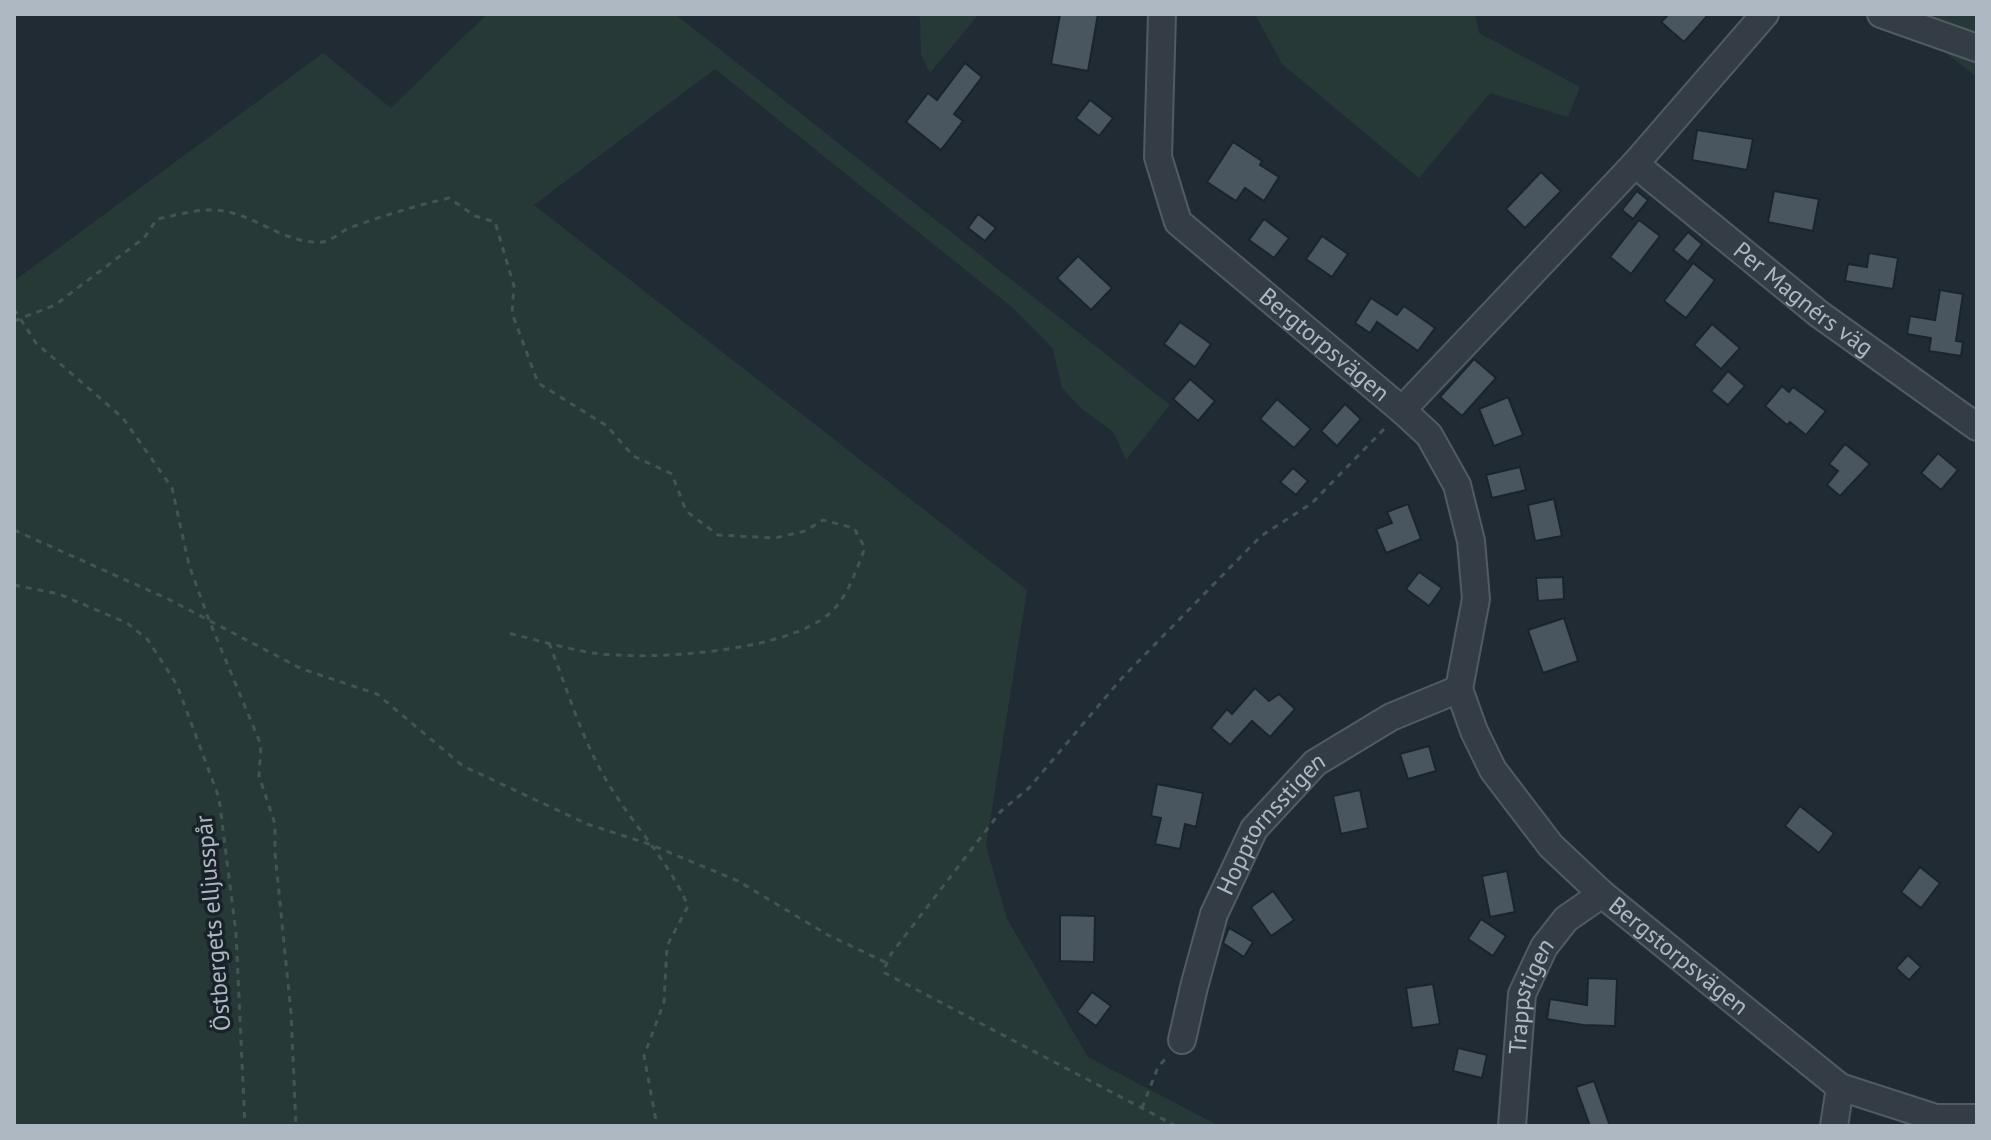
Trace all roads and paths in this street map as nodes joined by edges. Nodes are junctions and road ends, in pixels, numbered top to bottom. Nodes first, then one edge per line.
1 (1162, 14) edge
2 (1765, 14) edge
3 (1881, 14) edge
4 (1977, 48) edge
5 (1635, 164) junction
6 (14, 309) edge
7 (20, 318) junction
8 (14, 321) edge
9 (1402, 410) junction
10 (1977, 427) edge
11 (14, 530) edge
12 (14, 585) edge
13 (209, 620) junction
14 (504, 632) dead end
15 (549, 643) junction
16 (1459, 689) junction
17 (649, 844) junction
18 (1602, 894) junction
19 (887, 963) junction
20 (1182, 1040) joint
21 (1840, 1087) junction
22 (1142, 1108) junction
23 (1977, 1118) edge
24 (245, 1126) edge
25 (296, 1126) edge
26 (657, 1126) edge
27 (1176, 1126) edge
28 (1512, 1126) edge
29 (1834, 1126) edge

1 - 9 street, Bergtorpsvägen
2 - 5 street
3 - 4 street
5 - 9 street
5 - 10 street, Per Magnérs väg
6 - 7 path
7 - 8 path
7 - 13 path
7 - 15 path
9 - 16 street, Bergtorpsvägen
9 - 19 path
11 - 13 path
12 - 24 path, Östbergets elljusspår
13 - 17 path
13 - 25 path
14 - 15 path
15 - 17 path
16 - 18 street, Bergstorpsvägen
16 - 20 street, Hopptornsstigen
17 - 19 path
17 - 26 path
18 - 21 street, Bergstorpsvägen
18 - 28 street, Trappstigen
19 - 22 path
20 - 22 path
21 - 23 street, Bergstorpsvägen
21 - 29 street
22 - 27 path

